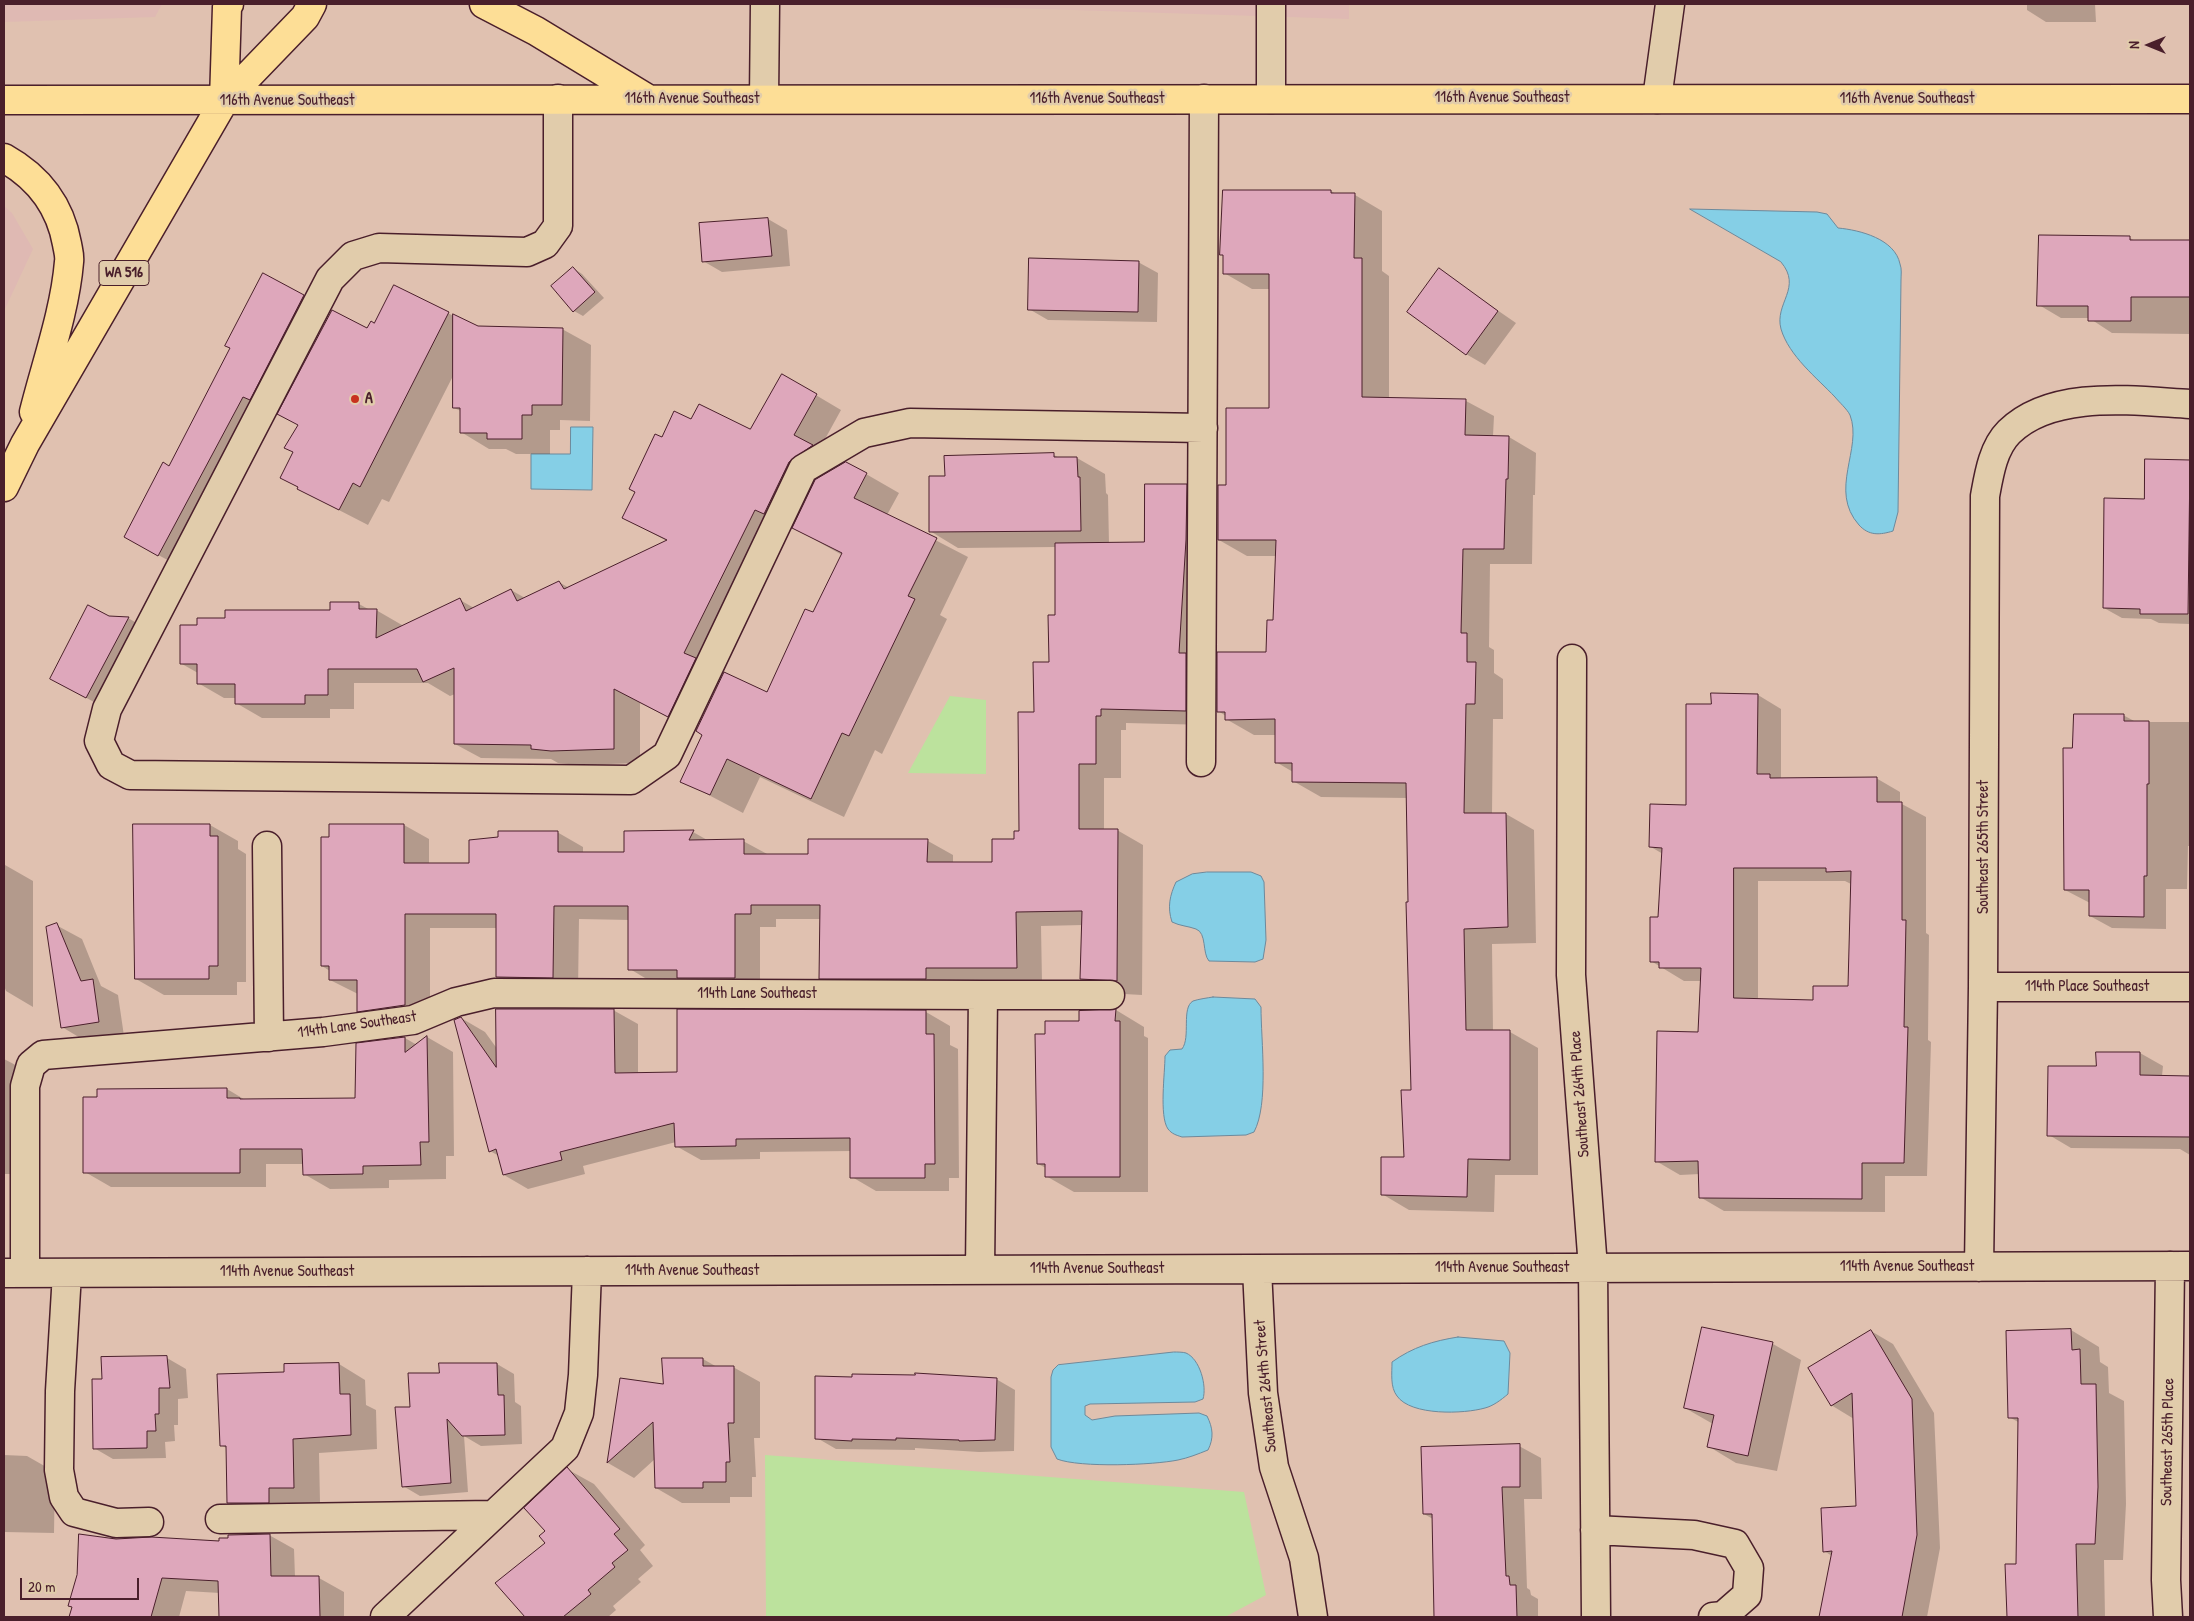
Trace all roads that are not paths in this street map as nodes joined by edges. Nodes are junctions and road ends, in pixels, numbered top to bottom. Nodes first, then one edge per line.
1 (229, 4) edge
2 (312, 4) edge
3 (484, 4) edge
4 (765, 4) edge
5 (1271, 4) edge
6 (1670, 4) edge
7 (558, 98) junction
8 (648, 98) junction
9 (764, 98) junction
10 (1204, 98) junction
11 (1271, 98) junction
12 (1657, 98) junction
13 (2190, 98) edge
14 (4, 100) edge
15 (224, 101) junction
16 (4, 158) edge
17 (2190, 404) edge
18 (1203, 428) junction
19 (26, 444) junction
20 (4, 487) edge
21 (1572, 659) dead end
22 (1201, 762) dead end
23 (267, 846) dead end
24 (1983, 987) junction
25 (2190, 987) edge
26 (1110, 995) dead end
27 (983, 996) junction
28 (268, 1037) junction
29 (2180, 1266) edge
30 (1979, 1267) junction
31 (1593, 1268) junction
32 (1257, 1269) junction
33 (980, 1270) junction
34 (587, 1271) junction
35 (14, 1273) edge
36 (67, 1273) junction
37 (493, 1515) junction
38 (220, 1519) dead end
39 (149, 1522) dead end
40 (1595, 1530) junction
41 (385, 1617) edge
42 (1313, 1617) edge
43 (1596, 1617) edge
44 (1713, 1617) edge
45 (2168, 1617) edge

1 - 15 main road, WA 516
2 - 15 main road, WA 516
3 - 8 main road
4 - 9 street
5 - 11 street
6 - 12 street
7 - 8 main road, 116th Avenue Southeast
7 - 15 main road, 116th Avenue Southeast
7 - 18 street
8 - 9 main road, 116th Avenue Southeast
9 - 10 main road, 116th Avenue Southeast
10 - 11 main road, 116th Avenue Southeast
10 - 18 street
11 - 12 main road, 116th Avenue Southeast
12 - 13 main road, 116th Avenue Southeast
14 - 15 main road, 116th Avenue Southeast
15 - 19 main road, WA 516
16 - 19 main road
17 - 24 street, Southeast 265th Street
18 - 22 street
19 - 20 main road, WA 516
21 - 31 street, Southeast 264th Place
23 - 28 street
24 - 25 street, 114th Place Southeast
24 - 30 street, Southeast 265th Street
26 - 27 street, 114th Lane Southeast
27 - 28 street, 114th Lane Southeast
27 - 33 street
28 - 35 street, 114th Lane Southeast
29 - 30 street, 114th Avenue Southeast
29 - 45 street, Southeast 265th Place
30 - 31 street, 114th Avenue Southeast
31 - 32 street, 114th Avenue Southeast
31 - 40 street, Southeast 264th Place
32 - 33 street, 114th Avenue Southeast
32 - 42 street, Southeast 264th Street
33 - 34 street, 114th Avenue Southeast
34 - 36 street, 114th Avenue Southeast
34 - 37 street
35 - 36 street, 114th Avenue Southeast
36 - 39 street
37 - 38 street
37 - 41 street
40 - 43 street, Southeast 264th Place
40 - 44 street

